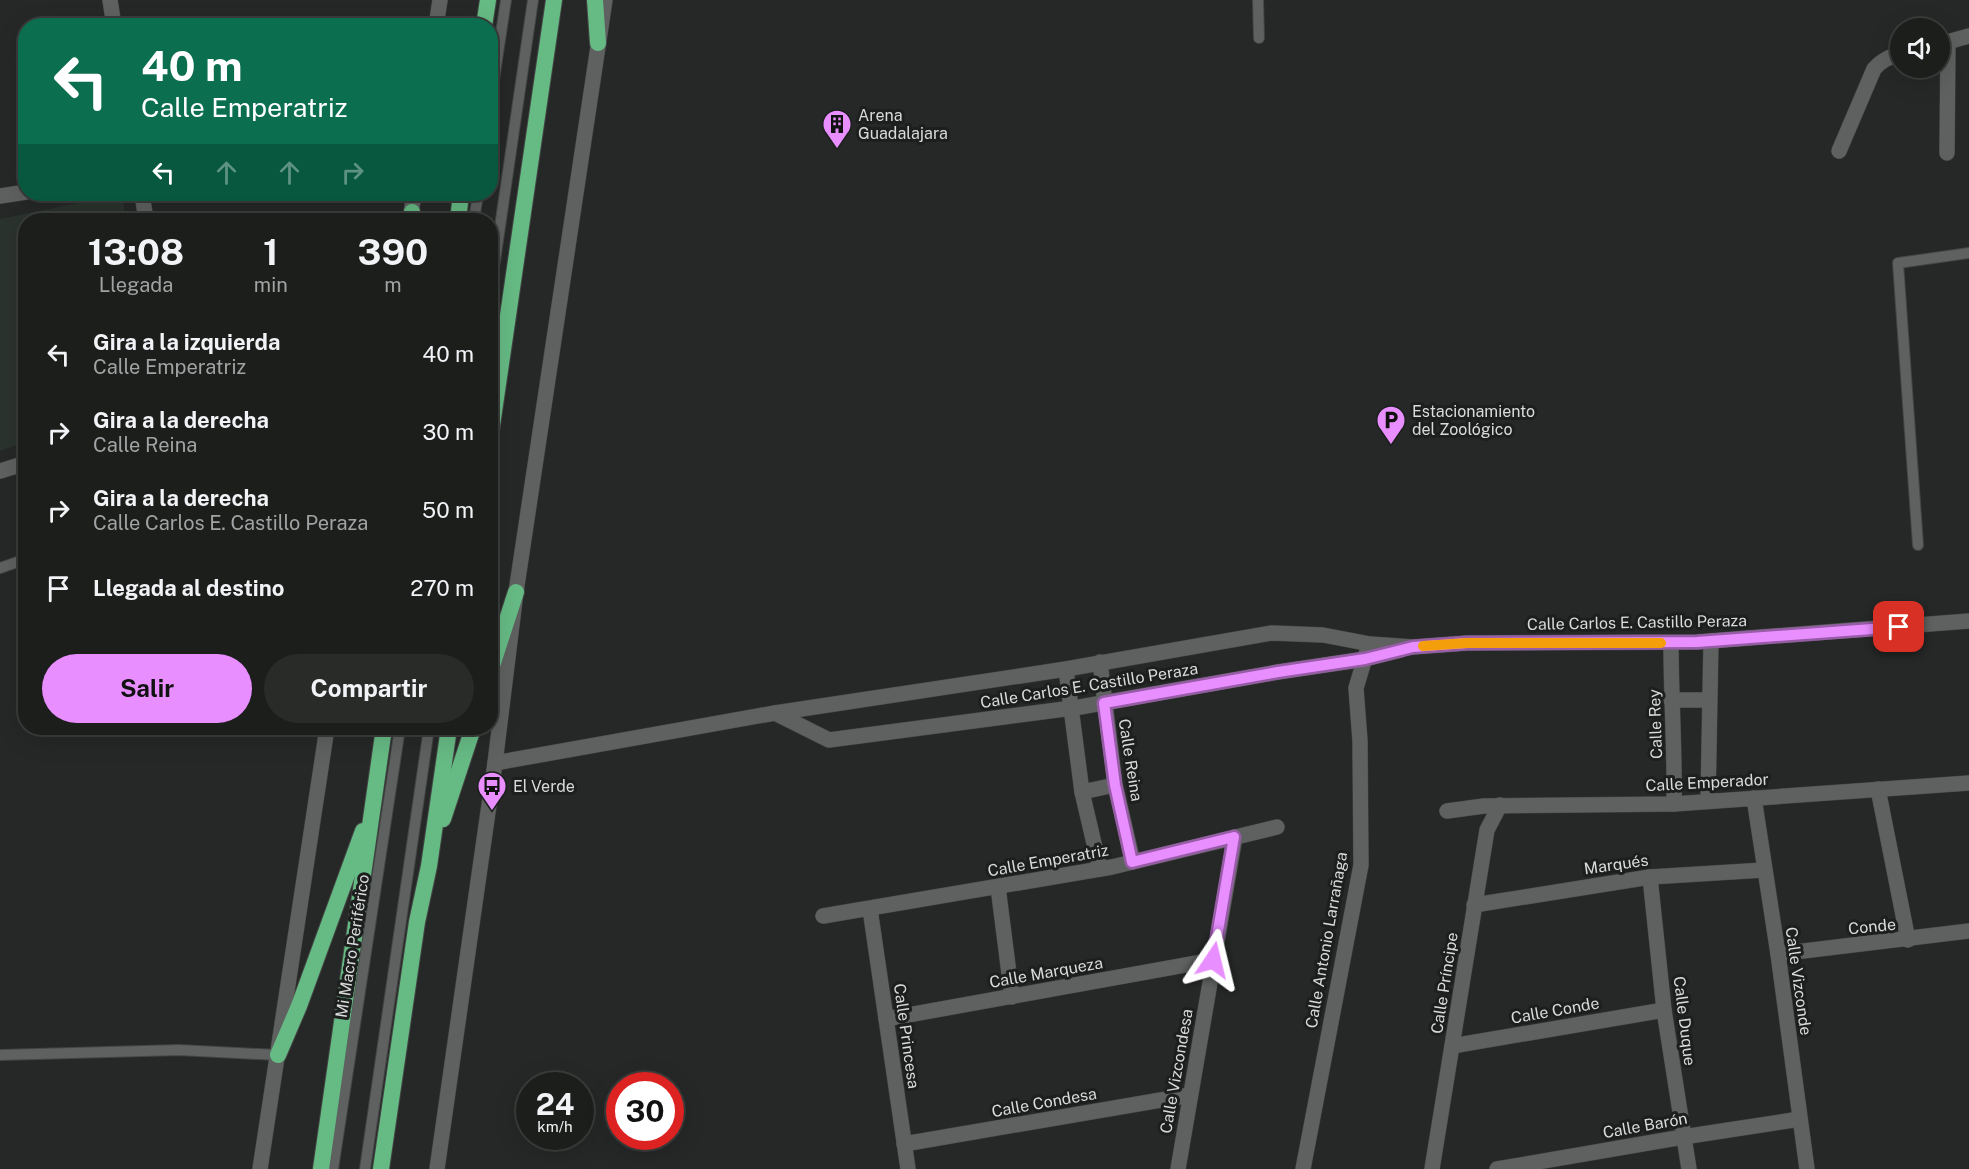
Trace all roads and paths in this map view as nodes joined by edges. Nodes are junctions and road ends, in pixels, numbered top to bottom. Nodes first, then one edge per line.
1 (110, 0) edge
2 (440, 0) edge
3 (488, 0) edge
4 (506, 0) edge
5 (533, 0) edge
6 (554, 0) edge
7 (595, 0) edge
8 (605, 0) edge
9 (1258, 0) edge
10 (113, 18) edge
11 (437, 18) edge
12 (485, 18) edge
13 (1969, 36) edge
14 (1259, 38) dead end
15 (1950, 41) edge
16 (598, 43) junction
17 (498, 53) edge
18 (1890, 56) edge
19 (1945, 78) edge
20 (1839, 150) dead end
21 (1947, 153) dead end
22 (18, 193) edge
23 (0, 196) edge
24 (498, 240) edge
25 (1969, 253) edge
26 (498, 384) edge
27 (18, 466) edge
28 (0, 471) edge
29 (1918, 545) dead end
30 (18, 562) edge
31 (0, 568) edge
32 (516, 592) junction
33 (1969, 621) edge
34 (1711, 641) junction
35 (1671, 643) junction
36 (1370, 644) junction
37 (498, 647) edge
38 (1413, 647) junction
39 (1365, 659) junction
40 (1100, 662) junction
41 (1066, 669) junction
42 (1671, 700) junction
43 (1709, 700) junction
44 (1104, 703) junction
45 (1070, 709) junction
46 (775, 713) junction
47 (326, 735) edge
48 (383, 735) edge
49 (399, 735) edge
50 (428, 735) edge
51 (448, 735) edge
52 (471, 735) edge
53 (495, 763) junction
54 (1969, 783) edge
55 (1115, 785) junction
56 (1878, 789) junction
57 (1082, 792) junction
58 (1754, 798) junction
59 (375, 799) junction
60 (1708, 801) junction
61 (1674, 804) junction
62 (1500, 805) junction
63 (1448, 811) dead end
64 (1277, 827) dead end
65 (1234, 837) junction
66 (1132, 862) junction
67 (429, 866) junction
68 (1100, 869) junction
69 (1764, 870) junction
70 (1650, 877) junction
71 (998, 887) junction
72 (1474, 904) junction
73 (870, 909) junction
74 (823, 916) dead end
75 (1969, 931) edge
76 (1908, 940) junction
77 (1778, 954) junction
78 (1213, 960) junction
79 (1012, 997) junction
80 (1664, 1010) junction
81 (886, 1019) junction
82 (1452, 1046) junction
83 (0, 1055) edge
84 (278, 1055) junction
85 (1190, 1095) junction
86 (1800, 1119) junction
87 (1683, 1137) junction
88 (904, 1144) junction
89 (260, 1169) edge
90 (321, 1169) edge
91 (333, 1169) edge
92 (365, 1169) edge
93 (381, 1169) edge
94 (437, 1169) edge
95 (908, 1169) edge
96 (1178, 1169) edge
97 (1303, 1169) edge
98 (1432, 1169) edge
99 (1497, 1169) edge
100 (1689, 1169) edge
101 (1807, 1169) edge

1 - 10 street
2 - 11 street
3 - 12 highway
4 - 17 lane
5 - 24 lane
6 - 26 highway
7 - 16 highway
8 - 16 street
9 - 14 lane
13 - 15 street
16 - 32 street
18 - 20 street
19 - 21 street
22 - 23 street
25 - 29 lane
27 - 28 street
30 - 31 lane
32 - 37 highway
32 - 53 street
33 - 34 street, Calle Carlos E. Castillo Peraza
34 - 35 street, Calle Carlos E. Castillo Peraza
34 - 43 street
35 - 38 street, Calle Carlos E. Castillo Peraza
35 - 42 street, Calle Rey
36 - 38 street, Calle Carlos E. Castillo Peraza
36 - 39 street, Calle Antonio Larrañaga
36 - 40 street, Calle Carlos E. Castillo Peraza
38 - 39 street, Calle Carlos E. Castillo Peraza
39 - 44 street, Calle Carlos E. Castillo Peraza
39 - 97 street, Calle Antonio Larrañaga
40 - 41 street, Calle Carlos E. Castillo Peraza
40 - 44 street, Calle Reina
41 - 45 street
41 - 46 street, Calle Carlos E. Castillo Peraza
42 - 43 street
42 - 61 street, Calle Rey
43 - 60 street
44 - 45 street, Calle Carlos E. Castillo Peraza
44 - 55 street, Calle Reina
45 - 46 street, Calle Carlos E. Castillo Peraza
45 - 57 street
46 - 53 street, Calle Carlos E. Castillo Peraza
47 - 84 street
48 - 59 highway
49 - 91 lane, Mi Macro Periférico
50 - 92 lane
51 - 67 highway
52 - 67 highway
53 - 94 street
54 - 56 street, Calle Emperador
55 - 57 street
55 - 66 street, Calle Reina
56 - 58 street, Calle Emperador
56 - 76 street
57 - 68 street
58 - 60 street, Calle Emperador
58 - 69 street, Calle Vizconde
59 - 84 highway
59 - 90 highway
60 - 61 street, Calle Emperador
61 - 62 street, Calle Emperador
62 - 63 street, Calle Emperador
62 - 72 street, Calle Príncipe
64 - 65 street, Calle Emperatriz
65 - 66 street, Calle Emperatriz
65 - 78 street, Calle Vizcondesa
66 - 68 street, Calle Emperatriz
67 - 93 highway
68 - 71 street, Calle Emperatriz
69 - 70 street, Marqués
69 - 77 street, Calle Vizconde
70 - 72 street, Marqués
70 - 80 street, Calle Duque
71 - 73 street, Calle Emperatriz
71 - 79 street
72 - 82 street, Calle Príncipe
73 - 74 street, Calle Emperatriz
73 - 81 street, Calle Princesa
75 - 76 street, Conde
76 - 77 street, Conde
77 - 86 street, Calle Vizconde
78 - 79 street, Calle Marqueza
78 - 85 street, Calle Vizcondesa
79 - 81 street, Calle Marqueza
80 - 82 street, Calle Conde
80 - 87 street, Calle Duque
81 - 88 street, Calle Princesa
82 - 98 street, Calle Príncipe
83 - 84 lane
84 - 89 street
85 - 88 street, Calle Condesa
85 - 96 street, Calle Vizcondesa
86 - 87 street, Calle Barón
86 - 101 street, Calle Vizconde
87 - 99 street, Calle Barón
87 - 100 street, Calle Duque
88 - 95 street, Calle Princesa

